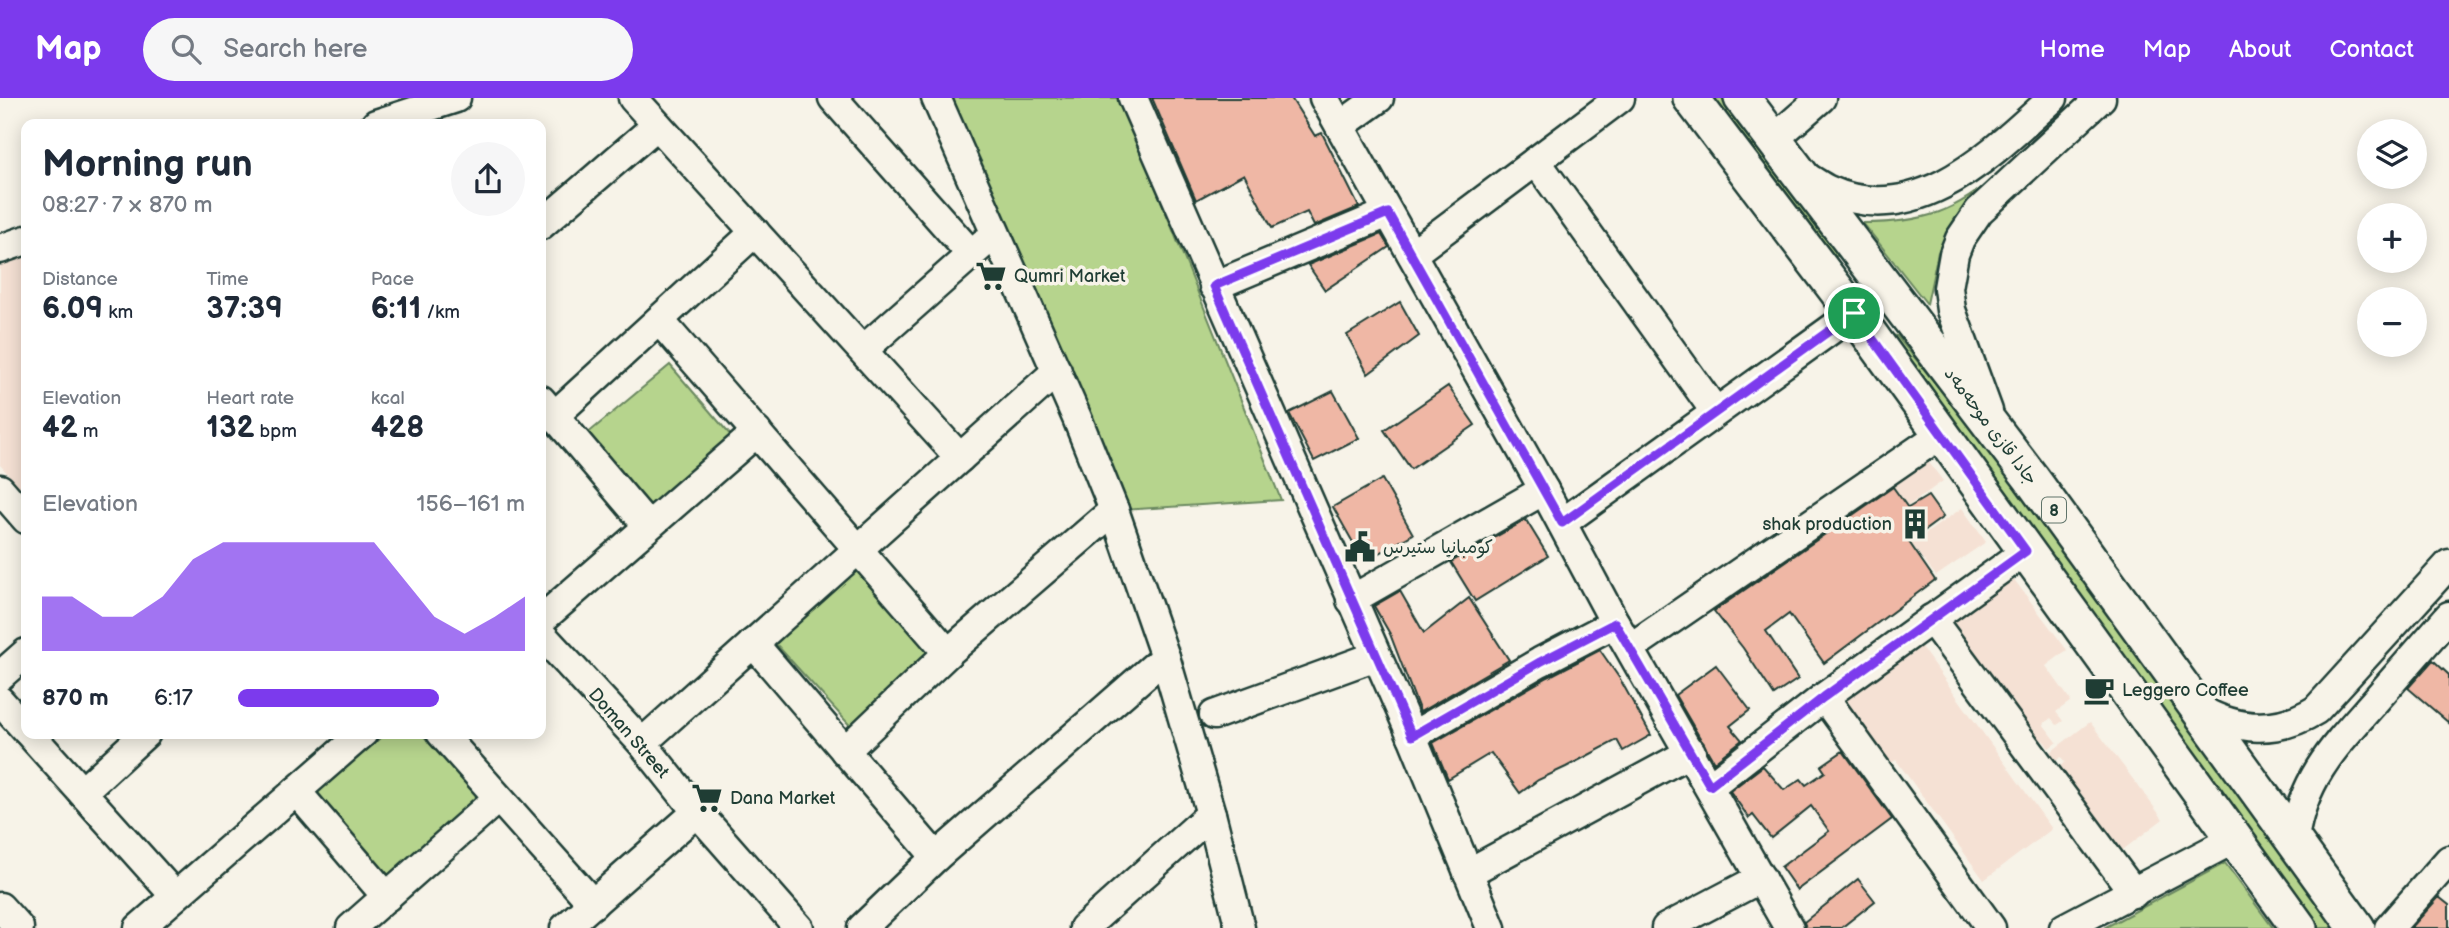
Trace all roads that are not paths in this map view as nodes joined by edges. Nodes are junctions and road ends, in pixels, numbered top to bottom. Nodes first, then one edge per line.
1 (456, 98) edge
2 (633, 98) edge
3 (833, 98) edge
4 (936, 98) edge
5 (1133, 98) edge
6 (1324, 98) edge
7 (1379, 98) edge
8 (1620, 98) edge
9 (1692, 98) edge
10 (1742, 98) edge
11 (1821, 98) edge
12 (2053, 98) edge
13 (2101, 98) edge
14 (391, 113) edge
15 (657, 125) junction
16 (1340, 126) junction
17 (1773, 140) junction
18 (2005, 141) junction
19 (1536, 161) junction
20 (2026, 165) junction
21 (1797, 171) junction
22 (1388, 213) junction
23 (546, 221) edge
24 (755, 232) junction
25 (995, 232) junction
26 (21, 242) edge
27 (0, 249) edge
28 (1860, 252) junction
29 (971, 254) junction
30 (1412, 254) junction
31 (1826, 276) junction
32 (1214, 286) junction
33 (1854, 313) junction
34 (659, 320) junction
35 (863, 350) junction
36 (1057, 371) junction
37 (547, 408) edge
38 (1716, 411) junction
39 (1995, 430) junction
40 (757, 432) junction
41 (1940, 435) junction
42 (960, 458) junction
43 (0, 489) edge
44 (1544, 490) junction
45 (1114, 510) junction
46 (21, 513) edge
47 (1562, 523) junction
48 (648, 527) junction
49 (859, 548) junction
50 (2026, 551) junction
51 (2449, 564) edge
52 (1352, 600) junction
53 (546, 616) edge
54 (2449, 616) edge
55 (1931, 619) junction
56 (1615, 623) junction
57 (546, 639) edge
58 (753, 643) junction
59 (1630, 648) junction
60 (948, 653) junction
61 (1376, 656) junction
62 (21, 657) edge
63 (1165, 657) junction
64 (2349, 673) junction
65 (0, 676) edge
66 (1824, 697) junction
67 (2376, 699) junction
68 (0, 701) edge
69 (2199, 709) junction
70 (1214, 715) dead end
71 (21, 724) edge
72 (1412, 736) junction
73 (34, 739) edge
74 (139, 739) edge
75 (356, 739) edge
76 (446, 739) edge
77 (642, 743) junction
78 (845, 751) junction
79 (1691, 752) junction
80 (1710, 786) junction
81 (296, 791) junction
82 (82, 792) junction
83 (498, 798) junction
84 (697, 812) junction
85 (1212, 814) junction
86 (2234, 839) junction
87 (2294, 839) junction
88 (936, 858) junction
89 (2449, 860) edge
90 (1468, 873) junction
91 (1761, 878) junction
92 (2134, 893) junction
93 (175, 896) junction
94 (387, 897) junction
95 (593, 904) junction
96 (0, 907) edge
97 (789, 925) edge
98 (1237, 926) edge
99 (19, 928) edge
100 (138, 928) edge
101 (352, 928) edge
102 (565, 928) edge
103 (862, 928) edge
104 (1084, 928) edge
105 (1491, 928) edge
106 (1667, 928) edge
107 (1789, 928) edge
108 (1992, 928) edge
109 (2064, 928) edge
110 (2299, 928) edge
111 (2357, 928) edge
112 (2389, 928) edge

1 - 14 street
2 - 15 street
3 - 29 street
4 - 25 street
5 - 32 street
6 - 16 street
7 - 16 street
8 - 19 street
9 - 31 main road
10 - 17 main road, جادا قازی موحەمەد / 8
11 - 17 street
12 - 18 street
13 - 20 street
15 - 23 street
15 - 24 street
16 - 22 street
17 - 21 main road, جادا قازی موحەمەد / 8
18 - 20 street
18 - 21 street
19 - 30 street
19 - 38 street
20 - 39 street
21 - 28 main road, جادا قازی موحەمەد / 8
22 - 30 street
22 - 32 street
24 - 34 street
24 - 35 street
25 - 29 street
25 - 36 street
26 - 27 street
28 - 31 main road
28 - 39 main road, جادا قازی موحەمەد / 8
29 - 35 street
30 - 44 street
31 - 33 main road
32 - 52 street
33 - 38 street
33 - 41 main road
34 - 37 street
34 - 40 street
35 - 42 street
36 - 42 street
36 - 45 street
37 - 48 street
38 - 47 street
39 - 69 main road, جادا قازی موحەمەد / 8
40 - 48 street
40 - 49 street
41 - 50 main road
41 - 59 street
42 - 49 street
43 - 46 street
44 - 47 street
44 - 52 street
45 - 60 street
45 - 63 street
47 - 56 street
48 - 53 street
49 - 58 street
49 - 60 street
50 - 55 street
50 - 86 main road
51 - 64 street
52 - 61 street
54 - 67 street
55 - 66 street
55 - 92 street
56 - 59 street
56 - 72 street
57 - 77 street, Doman Street
58 - 77 street
58 - 78 street
59 - 79 street
60 - 78 street
61 - 70 street
61 - 72 street
62 - 65 street
63 - 85 street
63 - 88 street
64 - 67 street
64 - 69 street
66 - 80 street
66 - 108 street
67 - 87 street
68 - 71 street
69 - 87 main road, جادا قازی موحەمەد / 8
72 - 90 street
73 - 82 street
74 - 82 street
75 - 81 street
76 - 83 street
77 - 84 street, Doman Street
78 - 88 street
79 - 80 street
79 - 90 street
80 - 91 street
81 - 93 street
81 - 94 street
82 - 93 street
83 - 94 street
83 - 95 street
84 - 95 street
84 - 97 street, Doman Street
85 - 98 street
85 - 104 street
86 - 92 street
86 - 110 main road
87 - 111 main road, جادا قازی موحەمەد / 8
88 - 103 street
89 - 112 street
90 - 105 street
91 - 106 street
91 - 107 street
92 - 109 street
93 - 100 street
94 - 101 street
95 - 102 street
96 - 99 street

